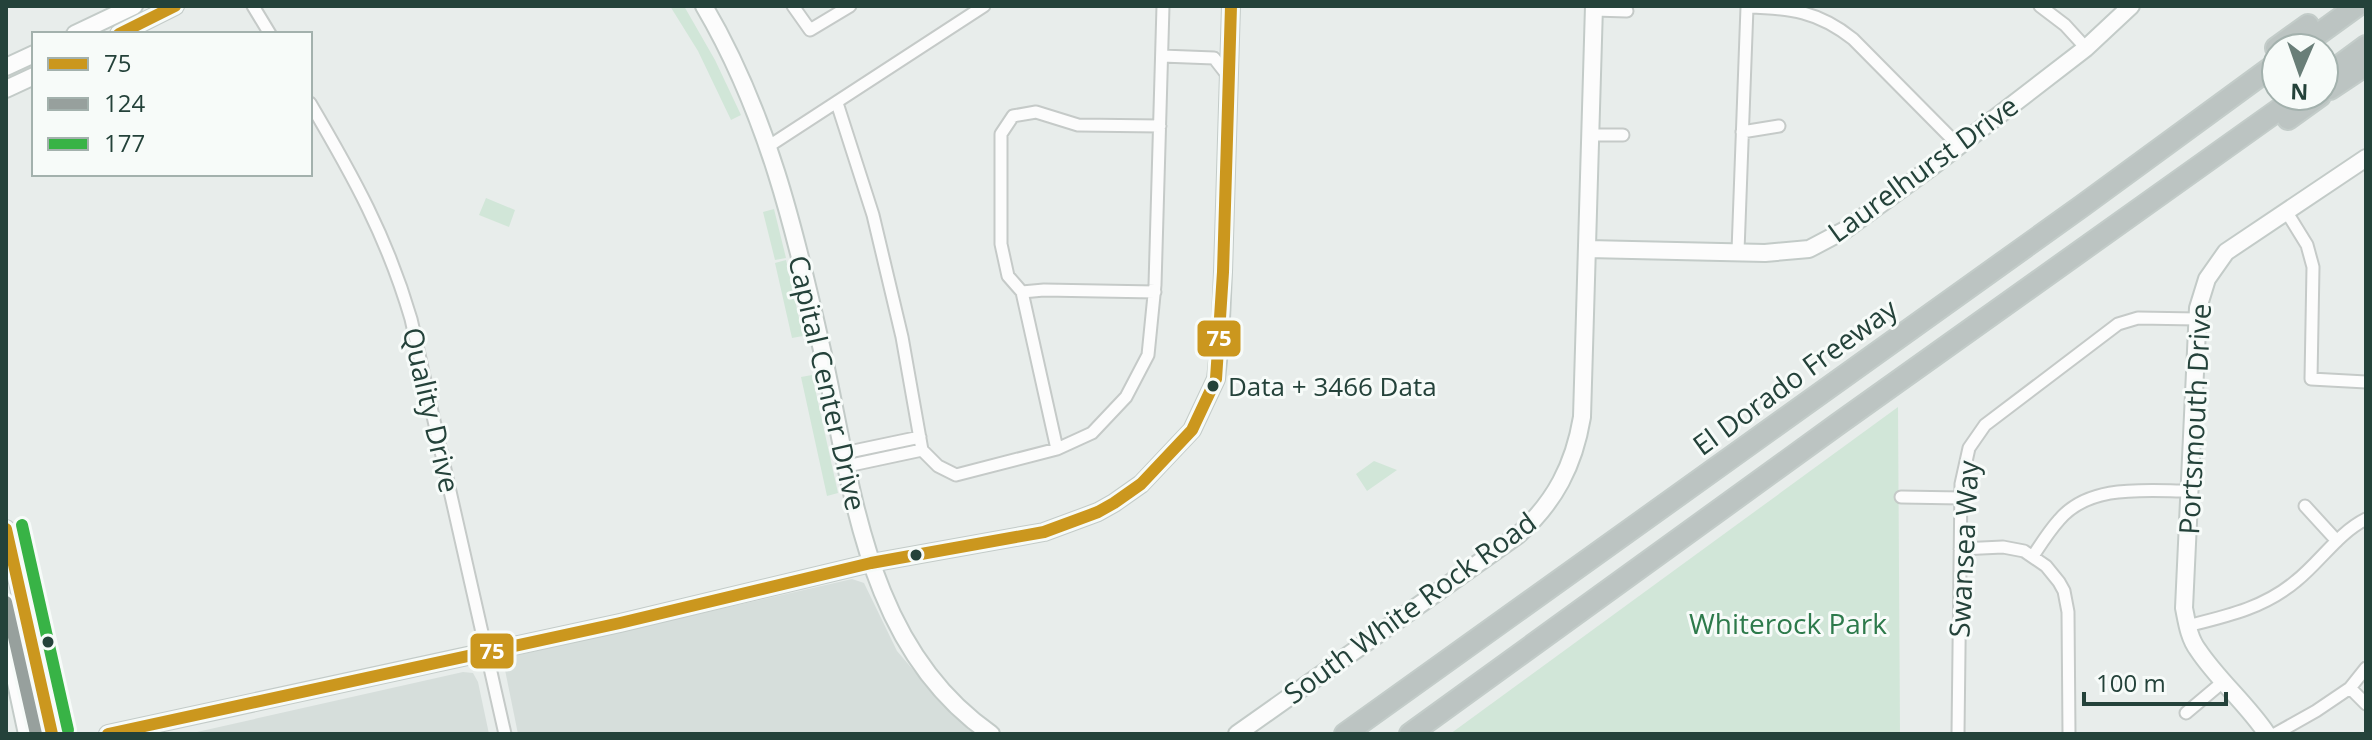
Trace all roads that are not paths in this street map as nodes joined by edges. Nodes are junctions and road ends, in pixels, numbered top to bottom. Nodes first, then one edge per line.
1 (134, 6) edge
2 (162, 6) edge
3 (175, 6) edge
4 (253, 6) edge
5 (704, 6) edge
6 (793, 6) edge
7 (850, 6) edge
8 (984, 6) edge
9 (1163, 6) edge
10 (1231, 6) edge
11 (2040, 6) edge
12 (2131, 6) edge
13 (2333, 6) edge
14 (2357, 6) edge
15 (1594, 8) edge
16 (1627, 11) dead end
17 (126, 31) edge
18 (79, 32) edge
19 (269, 32) edge
20 (2298, 32) edge
21 (2321, 32) edge
22 (2366, 46) edge
23 (2086, 48) junction
24 (32, 55) edge
25 (1162, 56) junction
26 (2260, 63) edge
27 (2340, 65) edge
28 (2366, 65) edge
29 (6, 67) edge
30 (2260, 75) edge
31 (1228, 76) junction
32 (32, 77) edge
33 (2340, 83) edge
34 (6, 89) edge
35 (837, 103) junction
36 (312, 107) edge
37 (2276, 112) edge
38 (2298, 112) edge
39 (2206, 114) junction
40 (1160, 126) junction
41 (1779, 126) dead end
42 (1742, 132) junction
43 (1590, 135) junction
44 (1623, 135) dead end
45 (769, 146) junction
46 (1959, 146) junction
47 (2366, 158) edge
48 (2201, 167) junction
49 (2286, 211) junction
50 (1588, 249) junction
51 (1738, 251) junction
52 (1022, 292) junction
53 (1155, 292) junction
54 (2197, 319) junction
55 (2366, 382) edge
56 (920, 437) junction
57 (1057, 449) junction
58 (922, 450) junction
59 (846, 460) junction
60 (2190, 491) junction
61 (1901, 497) dead end
62 (1961, 498) junction
63 (2305, 506) dead end
64 (2366, 519) edge
65 (6, 529) edge
66 (2337, 541) junction
67 (1960, 549) junction
68 (2033, 556) junction
69 (871, 563) junction
70 (2187, 626) junction
71 (6, 636) edge
72 (487, 651) junction
73 (2366, 668) edge
74 (2224, 681) junction
75 (2350, 688) junction
76 (2366, 704) edge
77 (2186, 713) dead end
78 (27, 734) edge
79 (52, 734) edge
80 (108, 734) edge
81 (505, 734) edge
82 (991, 734) edge
83 (1237, 734) edge
84 (1345, 734) edge
85 (1410, 734) edge
86 (1958, 734) edge
87 (2069, 734) edge
88 (2267, 734) edge
89 (2275, 734) edge

1 - 18 street
2 - 17 street
3 - 17 street
4 - 19 street
5 - 45 street, Capital Center Drive
6 - 7 street
8 - 35 street
9 - 25 street
10 - 31 street
11 - 23 street
12 - 23 street, Laurelhurst Drive
13 - 20 highway
14 - 21 highway
15 - 16 street, South White Rock Road
15 - 43 street, South White Rock Road
22 - 27 highway
23 - 46 street, Laurelhurst Drive
24 - 29 street
25 - 31 street
25 - 40 street
26 - 39 highway
28 - 33 highway
30 - 39 highway, El Dorado Freeway
31 - 69 street
32 - 34 street
35 - 45 street
35 - 56 street
36 - 72 street, Quality Drive
37 - 48 highway
38 - 48 highway
39 - 84 highway, El Dorado Freeway
40 - 52 street
40 - 53 street
41 - 42 street
42 - 46 street
42 - 51 street
43 - 44 street
43 - 50 street, South White Rock Road
45 - 59 street, Capital Center Drive
46 - 51 street, Laurelhurst Drive
47 - 49 street, Portsmouth Drive
48 - 85 highway
49 - 54 street, Portsmouth Drive
49 - 55 street
50 - 51 street, Laurelhurst Drive
50 - 83 street, South White Rock Road
52 - 53 street
52 - 57 street
53 - 57 street
54 - 60 street, Portsmouth Drive
54 - 62 street, Swansea Way
56 - 58 street
56 - 59 street
57 - 58 street
58 - 59 street
59 - 69 street, Capital Center Drive
60 - 68 street
60 - 70 street, Portsmouth Drive
61 - 62 street
62 - 67 street, Swansea Way
63 - 66 street
64 - 66 street
65 - 79 street
66 - 70 street
67 - 68 street
67 - 86 street, Swansea Way
68 - 87 street
69 - 72 street
69 - 82 street, Capital Center Drive
70 - 74 street, Portsmouth Drive
71 - 78 street
72 - 80 street
72 - 81 street, Quality Drive
73 - 75 street
74 - 77 street
74 - 88 street, Portsmouth Drive
75 - 76 street
75 - 89 street

